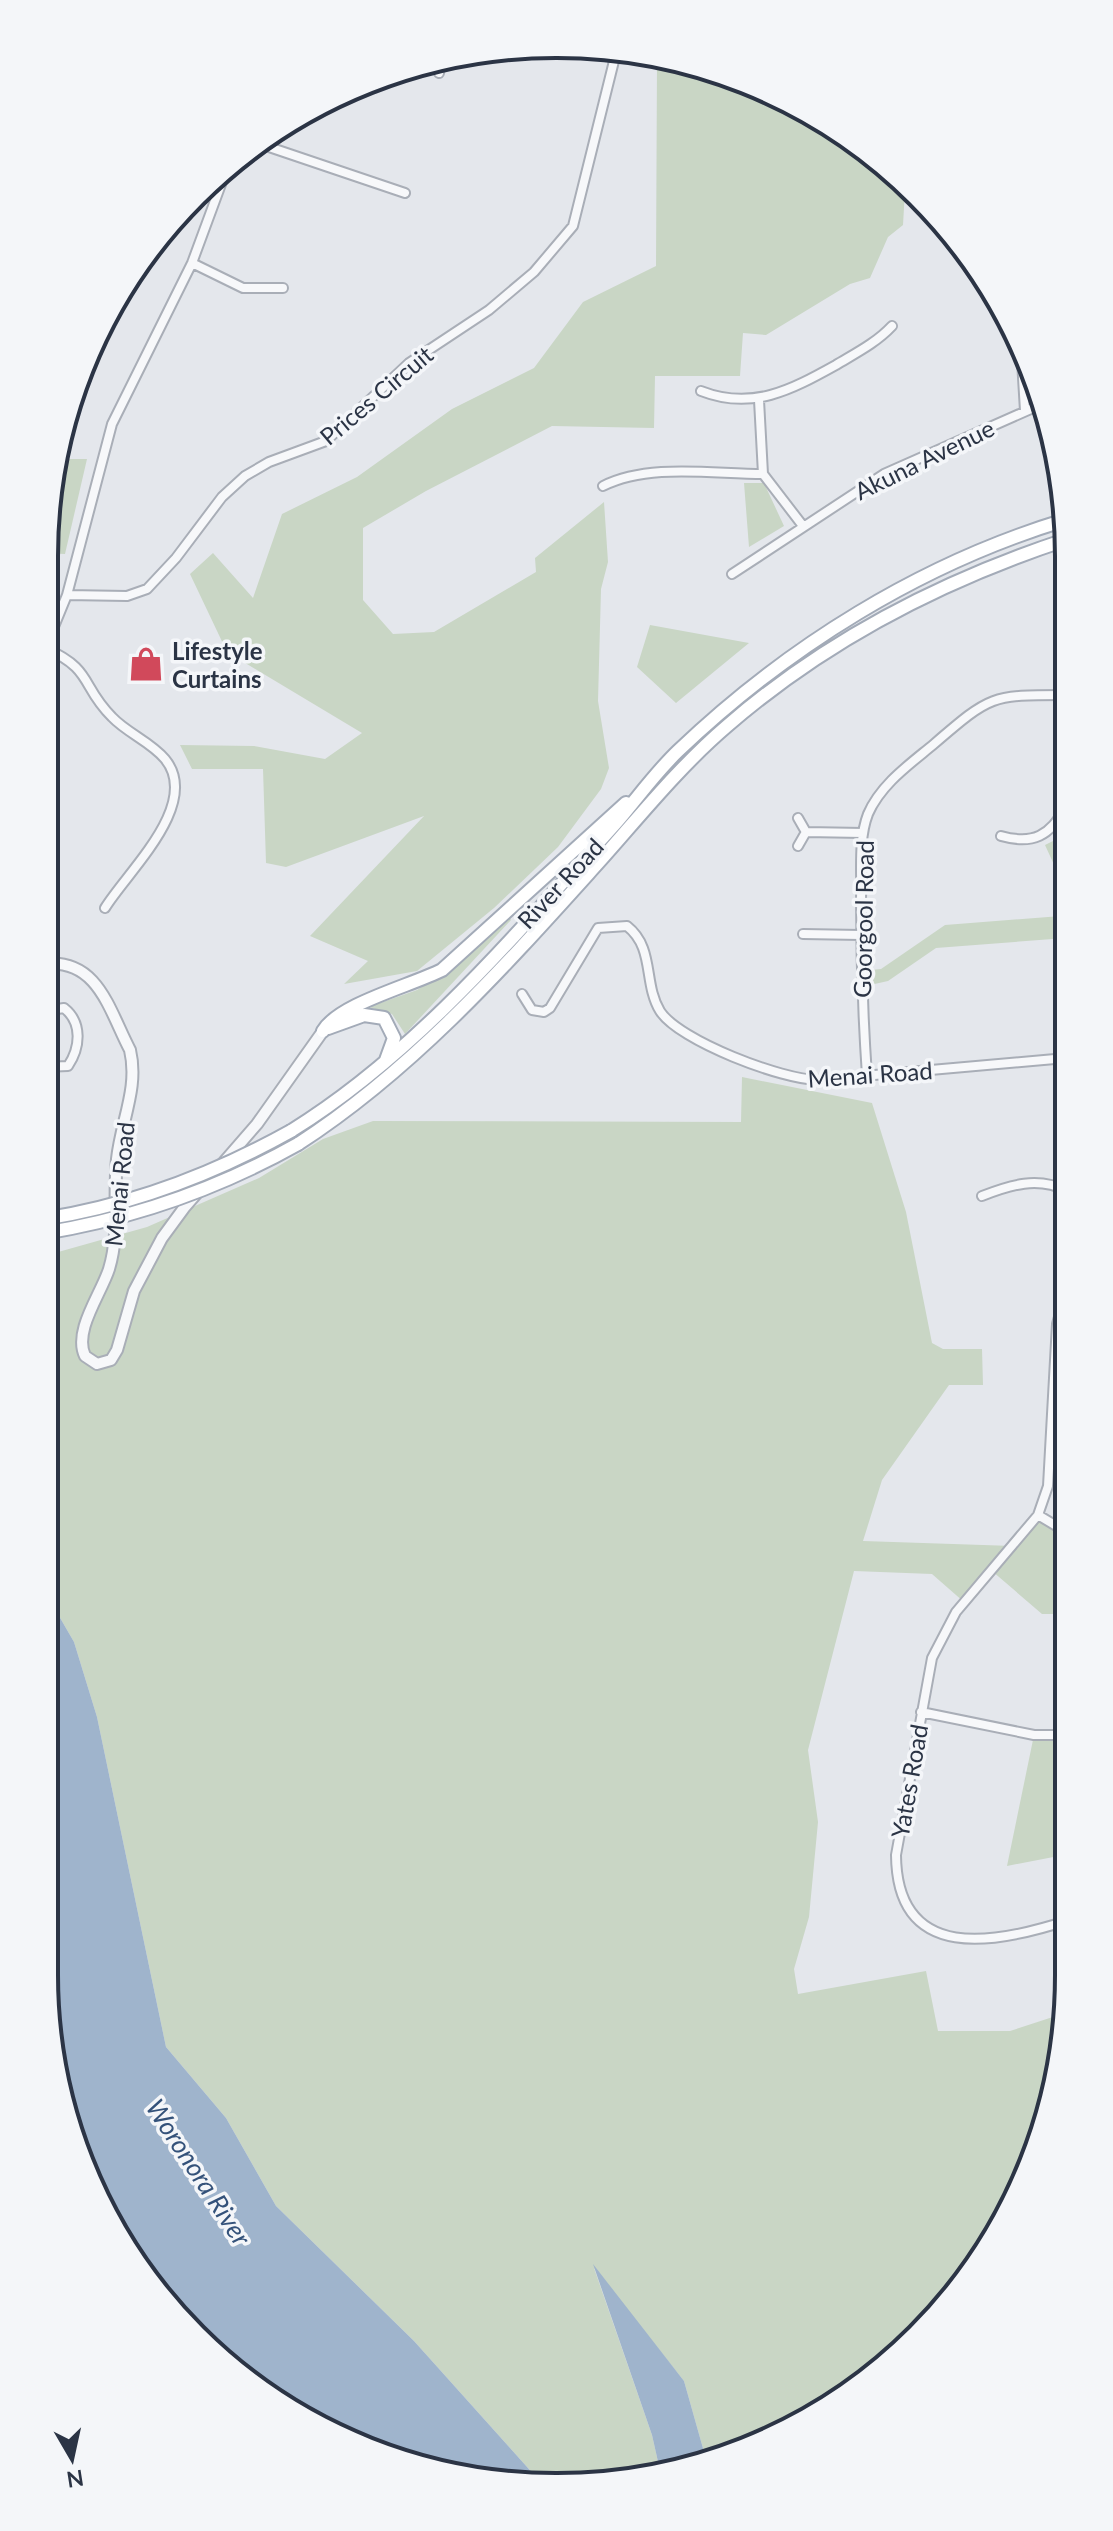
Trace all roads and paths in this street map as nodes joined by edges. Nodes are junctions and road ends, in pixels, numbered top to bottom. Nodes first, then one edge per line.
1 (614, 61) edge
2 (272, 148) edge
3 (219, 190) edge
4 (405, 193) dead end
5 (192, 263) junction
6 (283, 288) dead end
7 (892, 326) dead end
8 (1023, 382) edge
9 (701, 391) dead end
10 (759, 400) junction
11 (1032, 408) edge
12 (1025, 411) junction
13 (763, 474) junction
14 (603, 486) dead end
15 (1054, 524) edge
16 (803, 526) junction
17 (1055, 544) edge
18 (732, 574) dead end
19 (67, 595) junction
20 (58, 618) edge
21 (58, 655) edge
22 (1055, 695) edge
23 (642, 790) junction
24 (798, 818) dead end
25 (1055, 827) edge
26 (806, 832) junction
27 (863, 833) junction
28 (1001, 836) dead end
29 (798, 846) dead end
30 (105, 908) dead end
31 (803, 934) dead end
32 (861, 935) junction
33 (58, 964) edge
34 (522, 994) dead end
35 (58, 1009) edge
36 (323, 1031) junction
37 (1055, 1059) edge
38 (58, 1066) edge
39 (382, 1066) junction
40 (867, 1076) junction
41 (1055, 1187) edge
42 (982, 1196) dead end
43 (58, 1216) edge
44 (58, 1230) edge
45 (1055, 1362) edge
46 (1054, 1381) joint
47 (1038, 1515) junction
48 (1055, 1525) edge
49 (921, 1712) junction
50 (1055, 1735) edge
51 (1055, 1924) edge

1 - 19 street, Prices Circuit
2 - 4 street
3 - 5 street
5 - 6 street
5 - 19 street
7 - 10 street
8 - 12 street
9 - 10 street
10 - 13 street
11 - 12 street, Akuna Avenue
12 - 16 street, Akuna Avenue
13 - 14 street
13 - 16 street
15 - 23 main road, River Road
16 - 18 street, Akuna Avenue
17 - 44 main road, River Road, bridge
19 - 20 street
21 - 30 street
22 - 27 street, Goorgool Road
23 - 36 main road
23 - 39 main road, River Road
24 - 26 street
25 - 28 street
26 - 27 street
26 - 29 street
27 - 32 street, Goorgool Road
31 - 32 street
32 - 40 street, Goorgool Road
33 - 36 street, Menai Road
34 - 40 street, Menai Road
35 - 38 street
36 - 39 main road
37 - 40 street, Menai Road
39 - 43 main road, River Road, bridge
41 - 42 street
45 - 46 street, Yates Road
46 - 47 street, Yates Road
47 - 48 street
47 - 49 street, Yates Road
49 - 50 street
49 - 51 street, Yates Road

